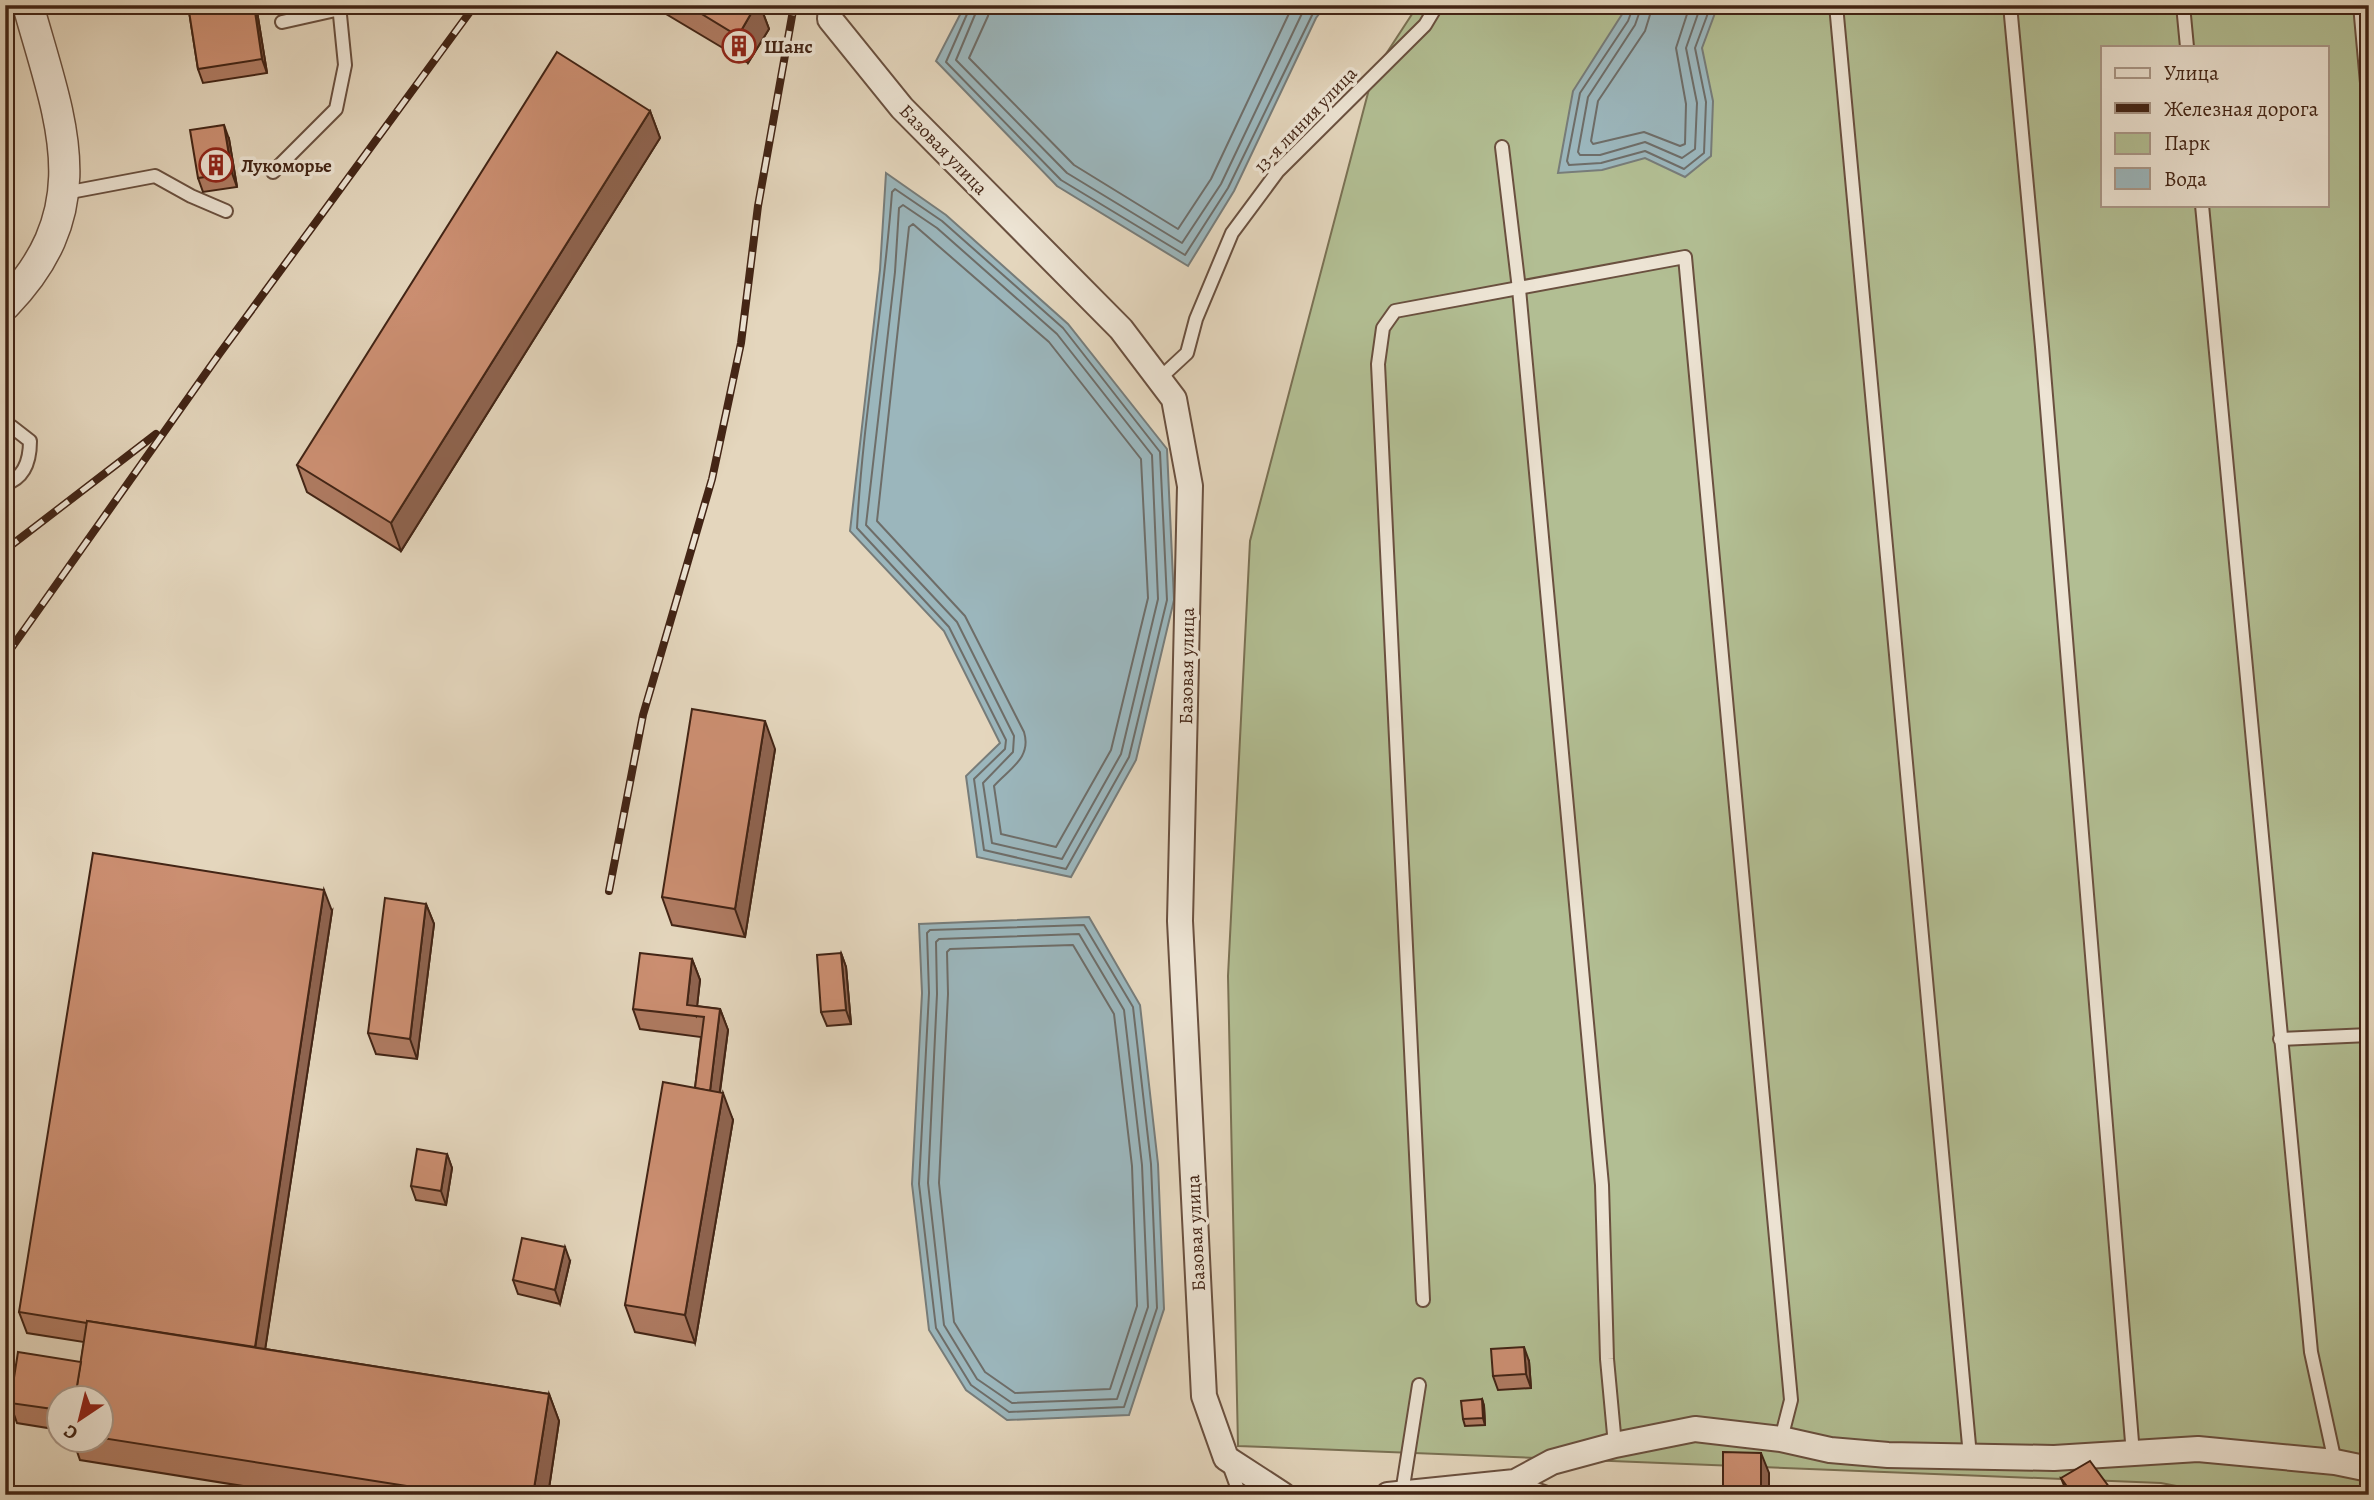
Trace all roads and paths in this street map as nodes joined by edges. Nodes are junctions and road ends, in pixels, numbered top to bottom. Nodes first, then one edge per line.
1 (28, 5) edge
2 (831, 5) edge
3 (1437, 5) edge
4 (1836, 5) edge
5 (2010, 5) edge
6 (2183, 5) edge
7 (2360, 5) edge
8 (339, 7) edge
9 (282, 22) dead end
10 (2187, 46) edge
11 (2369, 106) edge
12 (1503, 148) dead end
13 (273, 172) dead end
14 (65, 193) junction
15 (2202, 206) edge
16 (226, 211) dead end
17 (1519, 289) junction
18 (5, 305) edge
19 (1159, 379) junction
20 (5, 425) edge
21 (5, 484) edge
22 (2369, 1035) edge
23 (2280, 1039) junction
24 (1423, 1300) dead end
25 (1419, 1385) dead end
26 (1781, 1439) junction
27 (1615, 1445) junction
28 (2133, 1454) junction
29 (1970, 1456) junction
30 (1226, 1458) junction
31 (2335, 1462) junction
32 (2369, 1469) edge
33 (1515, 1482) junction
34 (1395, 1494) edge
35 (1240, 1495) edge
36 (1283, 1495) edge
37 (1553, 1495) edge

1 - 14 street
2 - 19 street, Базовая улица
3 - 19 lane, 13-я линия улица
4 - 29 lane
5 - 28 lane
6 - 10 lane
7 - 11 lane
8 - 9 lane
8 - 13 lane
12 - 17 lane
14 - 16 lane
14 - 18 street
15 - 23 lane
17 - 24 lane
17 - 26 lane
17 - 27 lane
19 - 30 street, Базовая улица
20 - 21 lane
22 - 23 lane
23 - 31 lane
25 - 34 lane
26 - 27 street
26 - 29 street
27 - 33 street
28 - 29 street
28 - 31 street
30 - 35 lane
30 - 36 street
31 - 32 street
33 - 34 street
33 - 37 lane

